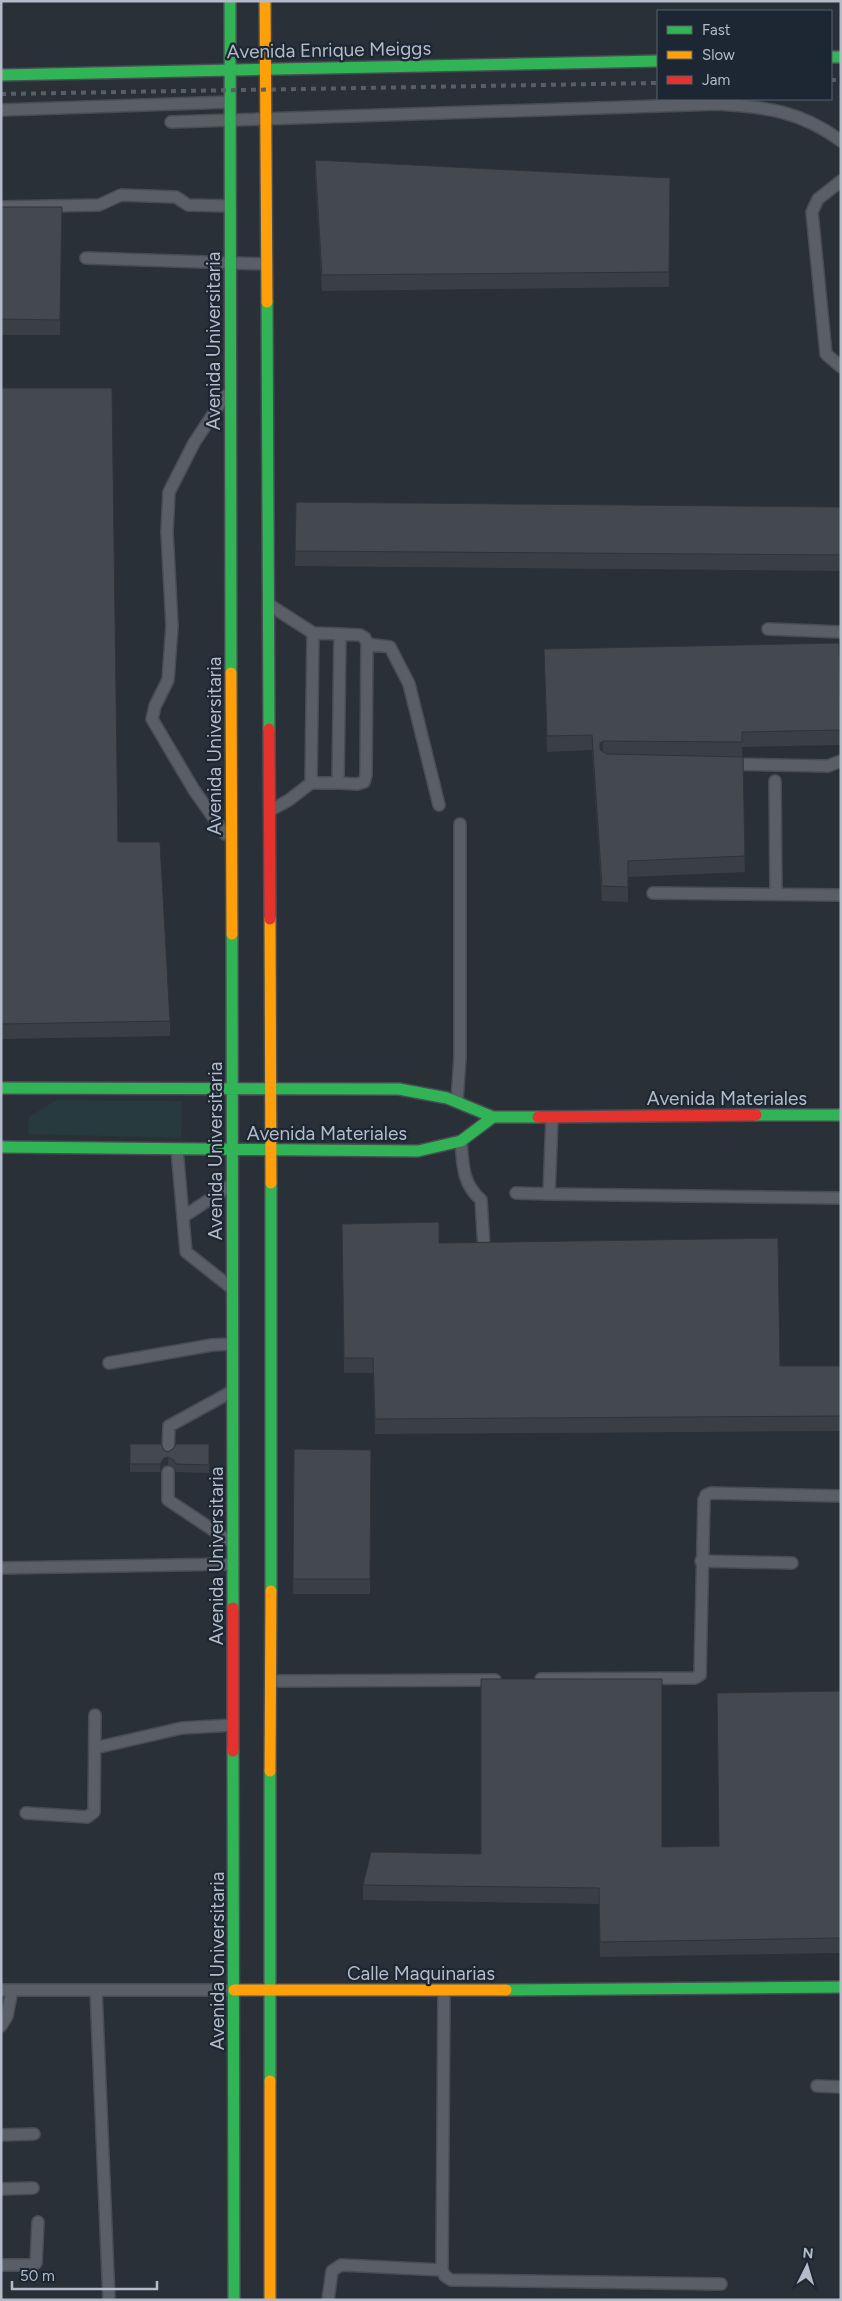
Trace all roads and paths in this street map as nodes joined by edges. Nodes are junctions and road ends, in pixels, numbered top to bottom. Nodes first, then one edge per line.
1 (230, 1) edge
2 (265, 1) edge
3 (657, 61) edge
4 (230, 70) junction
5 (265, 70) junction
6 (1, 75) edge
7 (230, 102) junction
8 (1, 110) edge
9 (266, 118) junction
10 (230, 119) junction
11 (171, 122) dead end
12 (841, 141) edge
13 (841, 181) edge
14 (230, 206) junction
15 (1, 207) edge
16 (86, 258) dead end
17 (230, 264) junction
18 (266, 264) junction
19 (841, 367) edge
20 (231, 386) junction
21 (268, 604) junction
22 (768, 630) dead end
23 (841, 632) edge
24 (313, 633) junction
25 (340, 634) junction
26 (367, 644) junction
27 (841, 761) edge
28 (712, 764) edge
29 (775, 781) dead end
30 (311, 783) junction
31 (338, 784) junction
32 (439, 804) dead end
33 (264, 811) junction
34 (460, 824) dead end
35 (232, 844) junction
36 (653, 893) dead end
37 (776, 894) junction
38 (841, 895) edge
39 (1, 1088) edge
40 (232, 1090) junction
41 (270, 1090) junction
42 (457, 1101) junction
43 (841, 1115) edge
44 (493, 1117) junction
45 (552, 1117) junction
46 (461, 1142) junction
47 (1, 1147) edge
48 (177, 1149) junction
49 (232, 1150) junction
50 (271, 1150) junction
51 (232, 1184) junction
52 (516, 1193) dead end
53 (549, 1194) junction
54 (841, 1198) edge
55 (184, 1217) junction
56 (484, 1248) edge
57 (232, 1288) junction
58 (232, 1344) junction
59 (109, 1363) dead end
60 (233, 1391) junction
61 (168, 1452) edge
62 (168, 1472) dead end
63 (841, 1496) edge
64 (233, 1543) junction
65 (701, 1561) junction
66 (792, 1563) dead end
67 (233, 1564) junction
68 (1, 1568) edge
69 (506, 1679) edge
70 (526, 1679) edge
71 (272, 1681) junction
72 (95, 1715) dead end
73 (234, 1725) junction
74 (95, 1748) junction
75 (26, 1813) dead end
76 (841, 1987) edge
77 (272, 1989) junction
78 (7, 1990) edge
79 (96, 1990) junction
80 (234, 1990) junction
81 (444, 1990) junction
82 (1, 2026) edge
83 (817, 2086) dead end
84 (841, 2087) edge
85 (34, 2134) dead end
86 (1, 2135) edge
87 (33, 2188) dead end
88 (1, 2189) edge
89 (38, 2222) dead end
90 (1, 2265) edge
91 (442, 2270) junction
92 (721, 2284) dead end
93 (109, 2300) edge
94 (234, 2300) edge
95 (270, 2300) edge
96 (328, 2300) edge

1 - 4 main road, Avenida Universitaria
2 - 5 main road
3 - 5 main road, Avenida Enrique Meiggs
4 - 5 main road, Avenida Enrique Meiggs
4 - 6 main road, Avenida Enrique Meiggs
4 - 7 main road, Avenida Universitaria
5 - 9 main road
7 - 8 lane
7 - 10 main road, Avenida Universitaria
9 - 10 lane
9 - 12 lane
9 - 18 main road
10 - 11 lane
10 - 14 main road, Avenida Universitaria
13 - 19 lane
14 - 15 lane
14 - 17 main road, Avenida Universitaria
16 - 17 lane
17 - 18 lane
17 - 20 main road, Avenida Universitaria
18 - 21 main road
20 - 35 main road, Avenida Universitaria
20 - 35 lane
21 - 24 lane
21 - 33 main road
22 - 23 lane
24 - 25 lane
24 - 30 lane
25 - 26 lane
25 - 31 lane
26 - 31 lane
26 - 32 lane
27 - 28 lane
29 - 37 lane
30 - 31 lane
30 - 33 lane
33 - 41 main road
34 - 42 lane
35 - 40 main road, Avenida Universitaria
36 - 37 lane
37 - 38 lane
39 - 40 main road, Avenida Materiales
40 - 41 main road, Avenida Materiales
40 - 49 main road, Avenida Universitaria
41 - 42 main road, Avenida Materiales
41 - 50 main road
42 - 44 main road, Avenida Materiales
43 - 45 main road, Avenida Materiales
44 - 45 main road, Avenida Materiales
44 - 46 main road, Avenida Materiales
45 - 53 lane
46 - 50 main road, Avenida Materiales
46 - 56 lane
47 - 48 main road, Avenida Materiales
48 - 49 main road, Avenida Materiales
48 - 55 lane
49 - 50 main road, Avenida Materiales
49 - 51 main road, Avenida Universitaria
50 - 71 main road
51 - 55 lane
51 - 57 main road, Avenida Universitaria
52 - 53 lane
53 - 54 lane
55 - 57 lane
57 - 58 main road, Avenida Universitaria
58 - 59 lane
58 - 60 main road, Avenida Universitaria
60 - 61 lane
60 - 64 main road, Avenida Universitaria
62 - 64 lane
63 - 65 lane
64 - 67 main road, Avenida Universitaria
65 - 66 lane
65 - 70 lane
67 - 68 lane
67 - 73 main road, Avenida Universitaria
69 - 71 lane
71 - 77 main road
72 - 74 lane
73 - 74 lane
73 - 80 main road, Avenida Universitaria
74 - 75 lane
76 - 81 main road, Calle Maquinarias
77 - 80 main road, Calle Maquinarias
77 - 81 main road, Calle Maquinarias
77 - 95 main road
78 - 79 lane, Calle Maquinarias
78 - 82 lane
79 - 80 lane, Calle Maquinarias
79 - 93 lane
80 - 94 main road, Avenida Universitaria
81 - 91 lane
83 - 84 lane
85 - 86 lane
87 - 88 lane
89 - 90 lane
91 - 92 lane
91 - 96 lane

